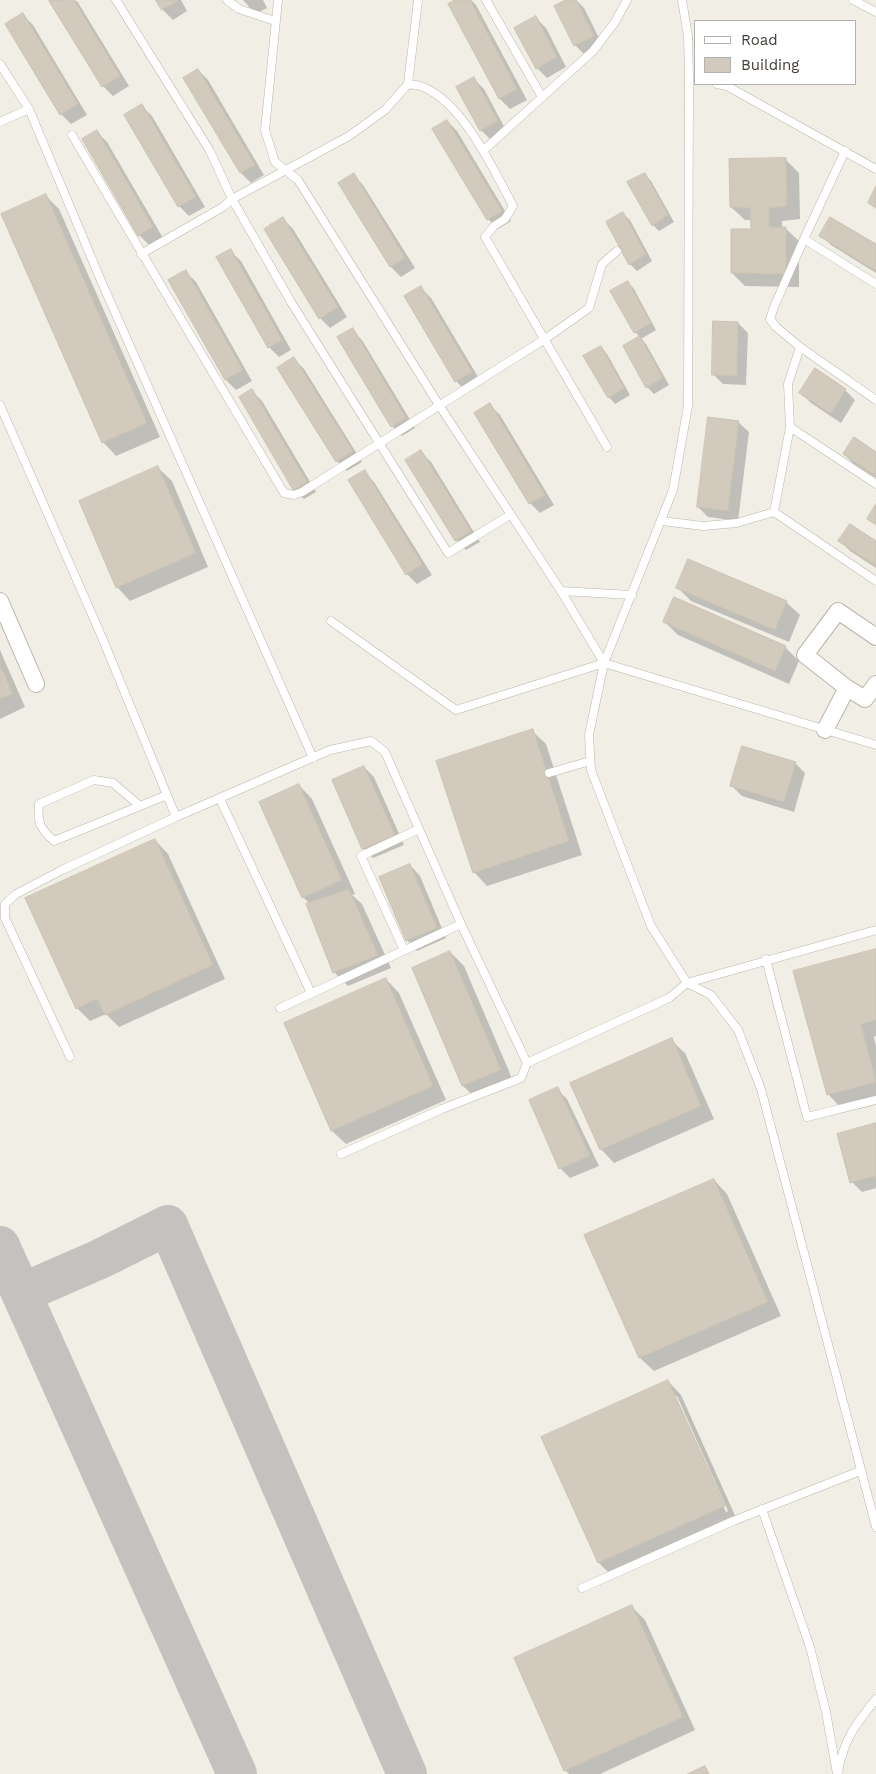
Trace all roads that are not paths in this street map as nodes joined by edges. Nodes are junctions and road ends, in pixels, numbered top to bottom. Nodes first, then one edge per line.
1 (116, 0) edge
2 (227, 0) edge
3 (278, 0) edge
4 (418, 0) edge
5 (486, 0) edge
6 (627, 0) edge
7 (682, 0) edge
8 (853, 0) edge
9 (876, 12) edge
10 (275, 20) junction
11 (0, 64) edge
12 (692, 77) edge
13 (408, 84) junction
14 (722, 85) edge
15 (542, 97) junction
16 (28, 110) junction
17 (0, 122) edge
18 (72, 135) dead end
19 (484, 150) junction
20 (845, 151) junction
21 (876, 169) edge
22 (285, 170) junction
23 (232, 199) junction
24 (804, 239) junction
25 (617, 251) dead end
26 (142, 254) junction
27 (876, 284) edge
28 (545, 339) junction
29 (800, 347) junction
30 (876, 400) edge
31 (0, 405) edge
32 (439, 405) junction
33 (790, 427) junction
34 (379, 443) junction
35 (607, 447) dead end
36 (876, 484) edge
37 (774, 512) junction
38 (510, 515) junction
39 (662, 521) junction
40 (876, 582) edge
41 (561, 591) junction
42 (632, 595) junction
43 (0, 601) edge
44 (331, 622) dead end
45 (876, 637) edge
46 (604, 663) junction
47 (36, 684) dead end
48 (876, 684) edge
49 (847, 688) junction
50 (825, 730) junction
51 (876, 745) edge
52 (313, 758) junction
53 (590, 761) junction
54 (549, 773) dead end
55 (167, 795) junction
56 (220, 799) junction
57 (140, 806) junction
58 (176, 817) junction
59 (419, 829) junction
60 (461, 924) junction
61 (876, 930) edge
62 (404, 950) junction
63 (766, 959) junction
64 (686, 983) junction
65 (311, 994) junction
66 (280, 1008) dead end
67 (70, 1057) dead end
68 (527, 1063) junction
69 (876, 1100) edge
70 (341, 1154) dead end
71 (860, 1471) junction
72 (762, 1509) junction
73 (876, 1527) edge
74 (582, 1588) dead end
75 (876, 1700) edge
76 (838, 1774) edge

1 - 23 lane
2 - 10 lane
3 - 10 lane
4 - 13 lane
5 - 15 lane
6 - 15 lane
7 - 12 lane
8 - 9 lane
10 - 22 lane
11 - 16 lane
12 - 39 lane
13 - 19 lane
13 - 22 lane
14 - 20 lane
15 - 19 lane
16 - 17 lane
16 - 52 lane
18 - 26 lane
19 - 28 lane
20 - 21 lane
20 - 24 lane
22 - 23 lane
22 - 32 lane
23 - 26 lane
23 - 34 lane
24 - 27 lane
24 - 29 lane
25 - 28 lane
26 - 34 lane
28 - 32 lane
28 - 35 lane
29 - 30 lane
29 - 33 lane
31 - 55 lane
32 - 34 lane
32 - 38 lane
33 - 36 lane
33 - 37 lane
34 - 38 lane
37 - 39 lane
37 - 40 lane
38 - 41 lane
39 - 42 lane
41 - 42 lane
41 - 46 lane
42 - 46 lane
43 - 47 street
44 - 46 lane
45 - 49 street
46 - 50 lane
46 - 53 lane
48 - 49 street
49 - 50 street
50 - 51 lane
52 - 56 lane
52 - 59 lane
53 - 54 lane
53 - 64 lane
55 - 57 lane
55 - 58 lane
56 - 58 lane
56 - 65 lane
57 - 57 lane
58 - 67 lane
59 - 60 lane
59 - 62 lane
60 - 62 lane
60 - 68 lane
61 - 63 lane
62 - 65 lane
63 - 64 lane
63 - 69 lane
64 - 68 lane
64 - 71 lane
65 - 66 lane
68 - 70 lane
71 - 72 lane
71 - 73 lane
72 - 74 lane
72 - 76 lane
75 - 76 lane

